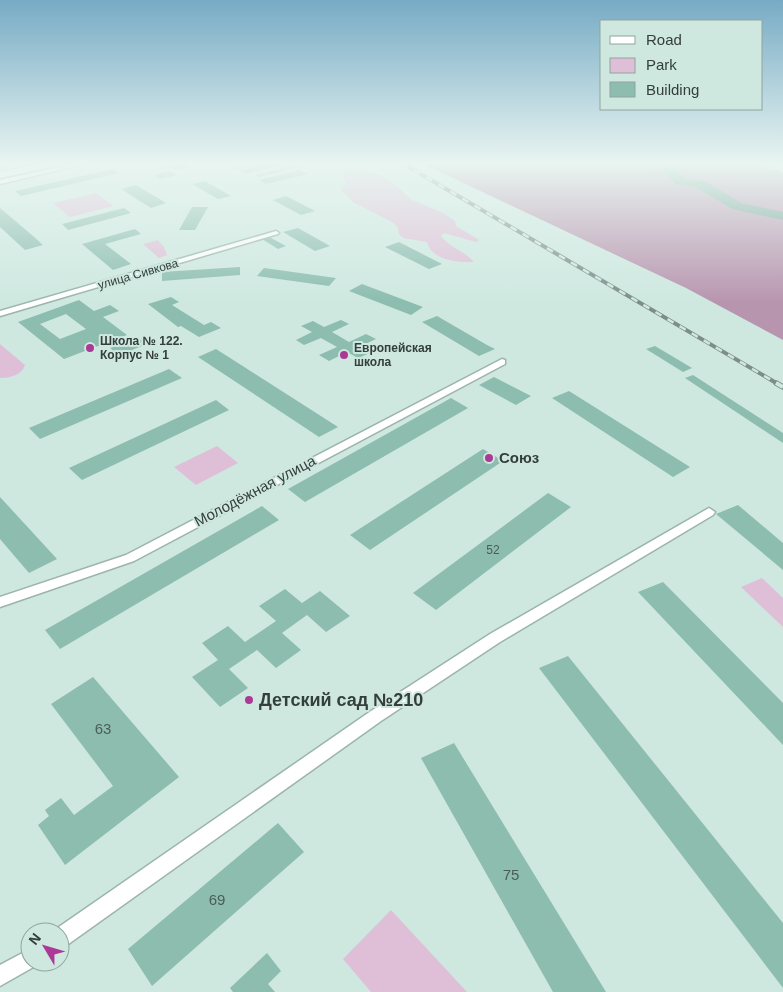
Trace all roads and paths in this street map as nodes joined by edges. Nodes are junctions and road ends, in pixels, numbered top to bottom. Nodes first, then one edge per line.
1 (276, 233) dead end
2 (0, 314) edge
3 (502, 362) dead end
4 (709, 512) dead end
5 (0, 602) edge
6 (70, 931) edge
7 (20, 964) edge
8 (0, 976) edge

1 - 2 street, улица Сивкова
3 - 5 street, Молодёжная улица
4 - 6 street
7 - 8 street

